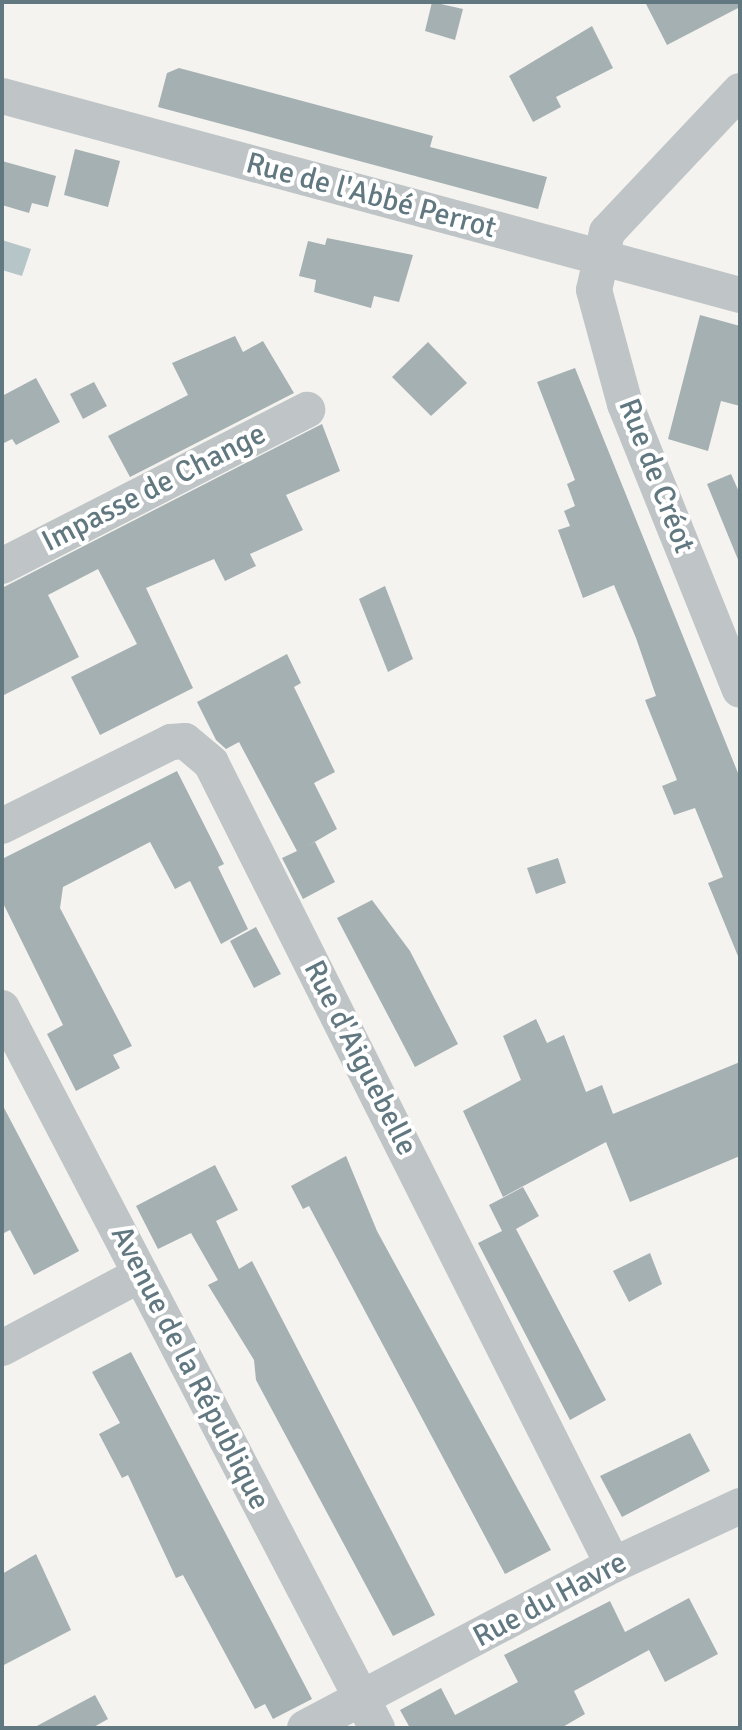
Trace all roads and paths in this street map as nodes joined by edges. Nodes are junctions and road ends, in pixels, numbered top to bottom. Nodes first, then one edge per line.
1 (740, 91) edge
2 (2, 96) edge
3 (600, 257) junction
4 (740, 295) edge
5 (307, 410) dead end
6 (2, 566) edge
7 (740, 690) edge
8 (2, 826) edge
9 (2, 1008) edge
10 (141, 1274) junction
11 (2, 1348) edge
12 (740, 1506) edge
13 (613, 1565) junction
14 (369, 1713) edge
15 (305, 1728) edge

1 - 3 street, Rue de Créot
2 - 3 street, Rue de l'Abbé Perrot
3 - 4 street, Rue de l'Abbé Perrot
3 - 7 street, Rue de Créot
5 - 6 street, Impasse de Change
8 - 13 street, Rue d'Aiguebelle
9 - 10 street, Avenue de la République
10 - 11 street
10 - 14 street, Avenue de la République
12 - 13 street, Rue du Havre
13 - 14 street, Rue du Havre
14 - 15 street, Rue du Havre

